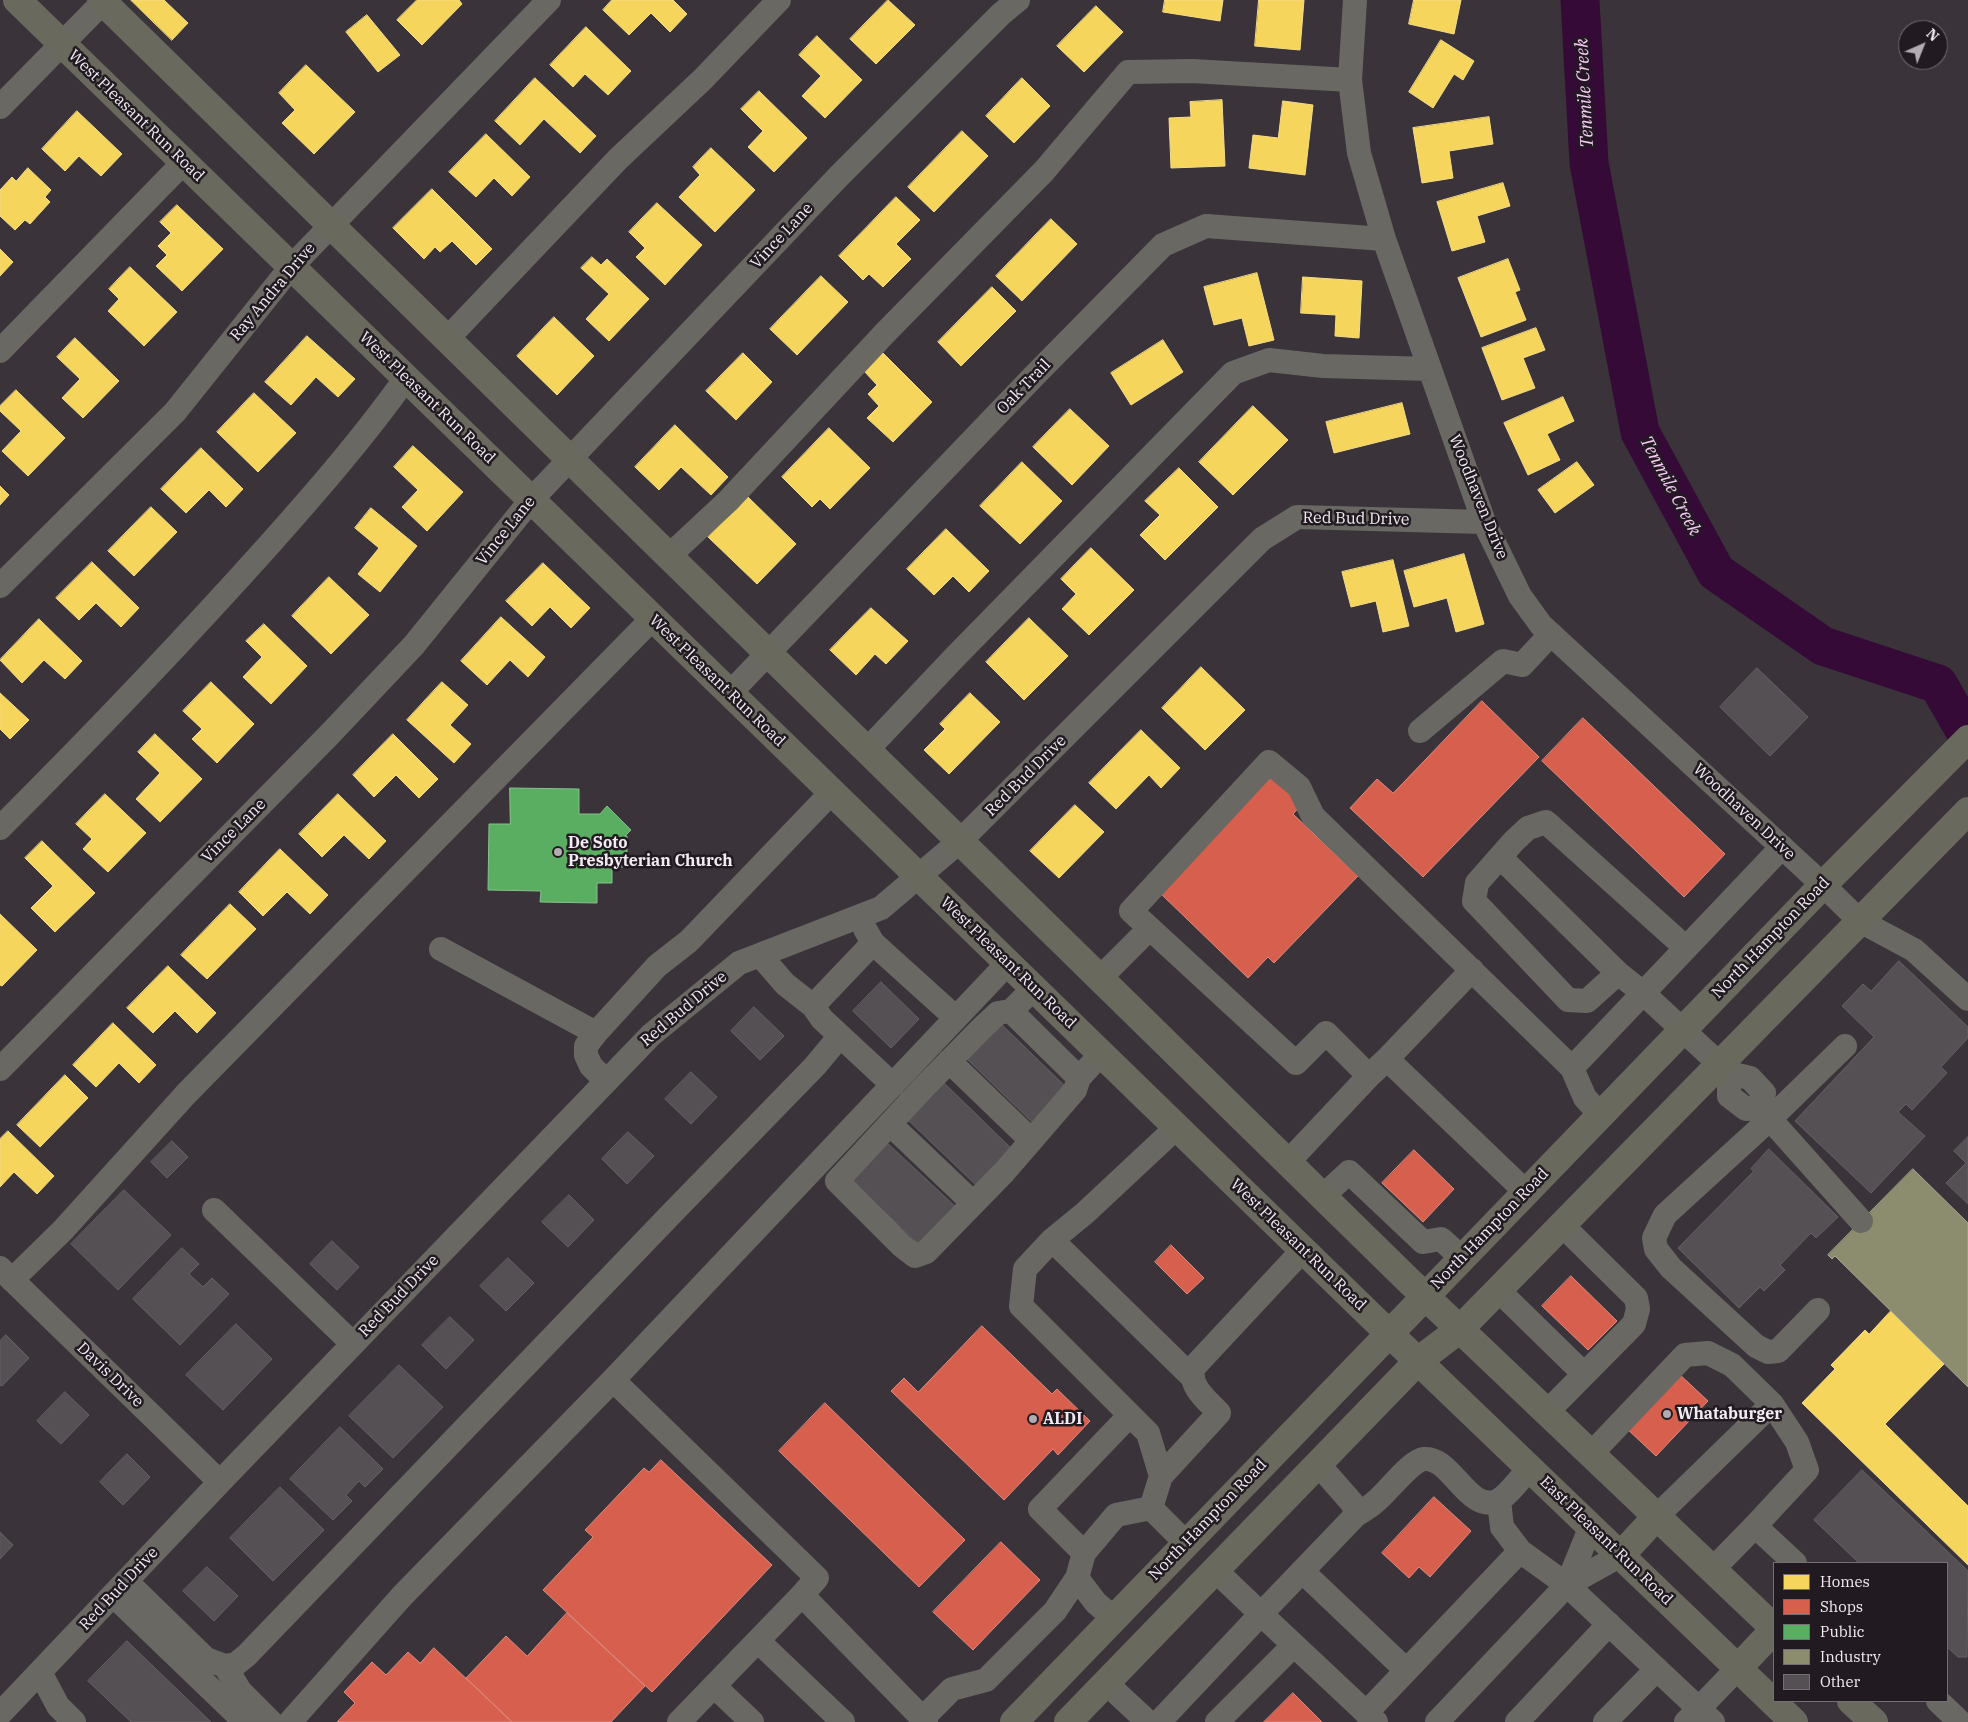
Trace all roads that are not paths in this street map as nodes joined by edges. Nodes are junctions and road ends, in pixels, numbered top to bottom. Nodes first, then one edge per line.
1 (17, 0) edge
2 (549, 0) edge
3 (778, 0) edge
4 (1018, 0) edge
5 (1355, 0) edge
6 (102, 1) edge
7 (62, 44) junction
8 (1350, 80) junction
9 (0, 107) edge
10 (184, 162) junction
11 (332, 226) junction
12 (1384, 239) junction
13 (292, 267) junction
14 (447, 339) junction
15 (0, 350) edge
16 (1430, 370) junction
17 (406, 378) junction
18 (570, 459) junction
19 (531, 500) junction
20 (1484, 522) junction
21 (669, 556) junction
22 (0, 586) edge
23 (653, 618) junction
24 (1551, 634) junction
25 (769, 654) junction
26 (730, 693) junction
27 (1420, 731) dead end
28 (1968, 739) edge
29 (867, 750) junction
30 (832, 792) junction
31 (1968, 810) edge
32 (0, 828) edge
33 (960, 841) junction
34 (1782, 847) junction
35 (1500, 857) junction
36 (919, 876) junction
37 (1823, 885) junction
38 (858, 917) junction
39 (1860, 921) junction
40 (1149, 929) junction
41 (873, 943) junction
42 (1686, 948) junction
43 (441, 949) dead end
44 (760, 955) junction
45 (1008, 963) junction
46 (1472, 970) junction
47 (1618, 973) junction
48 (1100, 978) junction
49 (1034, 988) junction
50 (1643, 994) junction
51 (1968, 999) edge
52 (813, 1006) junction
53 (1011, 1011) junction
54 (956, 1018) junction
55 (1683, 1030) junction
56 (596, 1033) junction
57 (840, 1036) junction
58 (1844, 1046) dead end
59 (1102, 1054) junction
60 (1386, 1059) junction
61 (949, 1061) junction
62 (1572, 1068) junction
63 (0, 1069) edge
64 (1724, 1069) junction
65 (1369, 1076) junction
66 (1079, 1078) junction
67 (606, 1081) junction
68 (892, 1085) junction
69 (1763, 1114) junction
70 (1601, 1115) junction
71 (890, 1124) junction
72 (1177, 1127) junction
73 (1031, 1140) junction
74 (1288, 1162) junction
75 (816, 1166) junction
76 (837, 1181) junction
77 (1526, 1192) junction
78 (1323, 1196) junction
79 (973, 1203) junction
80 (214, 1210) dead end
81 (1861, 1221) dead end
82 (1562, 1225) junction
83 (1052, 1240) junction
84 (1303, 1250) junction
85 (1462, 1258) junction
86 (6, 1274) edge
87 (1498, 1290) junction
88 (1425, 1296) junction
89 (1818, 1310) dead end
90 (1460, 1329) junction
91 (1389, 1333) junction
92 (353, 1344) junction
93 (1418, 1361) junction
94 (1584, 1374) junction
95 (1191, 1376) junction
96 (613, 1380) junction
97 (1772, 1404) junction
98 (1547, 1412) junction
99 (1130, 1415) junction
100 (1591, 1454) junction
101 (1318, 1464) junction
102 (1530, 1468) junction
103 (1161, 1476) junction
104 (220, 1482) junction
105 (1499, 1500) junction
106 (1151, 1508) junction
107 (1356, 1514) junction
108 (1657, 1516) junction
109 (1591, 1526) junction
110 (1756, 1526) junction
111 (1186, 1543) junction
112 (1520, 1551) junction
113 (1084, 1553) junction
114 (1620, 1555) junction
115 (1794, 1562) edge
116 (1713, 1569) junction
117 (1215, 1570) junction
118 (1302, 1571) junction
119 (1077, 1578) junction
120 (1567, 1585) junction
121 (119, 1588) junction
122 (802, 1595) junction
123 (1261, 1614) junction
124 (1114, 1618) junction
125 (1609, 1624) junction
126 (1773, 1628) edge
127 (1773, 1630) edge
128 (758, 1640) junction
129 (1294, 1645) junction
130 (225, 1666) junction
131 (1738, 1668) junction
132 (1657, 1669) junction
133 (1406, 1670) junction
134 (40, 1672) junction
135 (1106, 1683) junction
136 (714, 1686) junction
137 (1773, 1702) edge
138 (1773, 1702) edge
139 (1852, 1702) edge
140 (1939, 1702) edge
141 (0, 1714) edge
142 (1968, 1715) edge
143 (1371, 1717) edge
144 (1700, 1718) edge
145 (924, 1720) edge
146 (74, 1722) edge
147 (245, 1722) edge
148 (271, 1722) edge
149 (290, 1722) edge
150 (679, 1722) edge
151 (752, 1722) edge
152 (843, 1722) edge
153 (1014, 1722) edge
154 (1068, 1722) edge
155 (1148, 1722) edge
156 (1159, 1722) edge
157 (1217, 1722) edge
158 (1437, 1722) edge
159 (1517, 1722) edge
160 (1605, 1722) edge
161 (1794, 1722) edge
162 (1874, 1722) edge
163 (1961, 1722) edge

1 - 7 main road, West Pleasant Run Road
2 - 11 street, Ray Andra Drive
3 - 14 street
4 - 18 street, Vince Lane
5 - 8 street, Woodhaven Drive
6 - 7 street
6 - 11 main road
7 - 9 street
7 - 10 main road, West Pleasant Run Road
8 - 12 street, Woodhaven Drive
8 - 21 street
10 - 13 main road, West Pleasant Run Road
10 - 15 street
11 - 13 street, Ray Andra Drive
11 - 14 main road
12 - 16 street, Woodhaven Drive
12 - 25 street, Oak Trail
13 - 17 main road, West Pleasant Run Road
13 - 22 street, Ray Andra Drive
14 - 18 main road
16 - 20 street, Woodhaven Drive
16 - 29 street
17 - 19 main road, West Pleasant Run Road
17 - 32 street
18 - 19 street, Vince Lane
18 - 21 main road
19 - 23 main road, West Pleasant Run Road
19 - 63 street, Vince Lane
20 - 24 street, Woodhaven Drive
20 - 33 street, Red Bud Drive
21 - 25 main road
23 - 26 main road, West Pleasant Run Road
23 - 86 street
24 - 27 street
24 - 34 street, Woodhaven Drive
25 - 26 street, Oak Trail
25 - 29 main road
26 - 30 main road, West Pleasant Run Road
28 - 37 main road, North Hampton Road
29 - 33 main road
30 - 36 main road, West Pleasant Run Road
30 - 56 street
31 - 39 main road
33 - 36 street, Red Bud Drive
33 - 48 main road
34 - 37 street, Woodhaven Drive
34 - 42 street
35 - 42 street
35 - 47 street
35 - 47 street
36 - 38 street, Red Bud Drive
36 - 45 main road, West Pleasant Run Road
37 - 39 street, Woodhaven Drive
37 - 55 main road, North Hampton Road
38 - 41 street
38 - 44 street, Red Bud Drive
39 - 51 street, Woodhaven Drive
39 - 64 main road
40 - 46 street
40 - 48 street
40 - 65 street
41 - 52 street
41 - 54 street
42 - 50 street
43 - 56 street
44 - 52 street
44 - 67 street, Red Bud Drive
45 - 49 main road, West Pleasant Run Road
45 - 54 street
46 - 60 street
46 - 62 street
47 - 50 street
48 - 74 main road
49 - 53 street
49 - 59 main road, West Pleasant Run Road
50 - 55 street
50 - 62 street
52 - 57 street
53 - 61 street
53 - 66 street
54 - 68 street
55 - 64 street
55 - 70 main road, North Hampton Road
56 - 67 street
57 - 68 street
57 - 130 street
58 - 69 street
59 - 66 street
59 - 72 main road, West Pleasant Run Road
60 - 65 street
60 - 77 street
61 - 71 street
61 - 73 street
62 - 70 street
64 - 69 street
64 - 82 main road
65 - 74 street
66 - 73 street
67 - 92 street, Red Bud Drive
68 - 75 street
69 - 81 street
69 - 89 street
70 - 77 main road, North Hampton Road
71 - 76 street
71 - 79 street
72 - 83 street
72 - 84 main road, West Pleasant Run Road
73 - 79 street
74 - 78 main road
75 - 76 street
75 - 96 street
76 - 79 street
77 - 85 main road, North Hampton Road
78 - 85 street
78 - 88 main road
80 - 92 street
82 - 87 main road
82 - 94 street
83 - 95 street
83 - 99 street
84 - 91 main road, West Pleasant Run Road
84 - 95 street
85 - 88 main road, North Hampton Road
86 - 104 street, Davis Drive
87 - 90 main road
87 - 94 street
88 - 90 main road
88 - 91 main road, North Hampton Road
90 - 93 main road
90 - 98 main road
91 - 93 main road, West Pleasant Run Road
91 - 111 main road, North Hampton Road
92 - 104 street, Red Bud Drive
93 - 101 main road
93 - 102 main road, East Pleasant Run Road
94 - 98 street
95 - 103 street
96 - 122 street
96 - 149 street
97 - 100 street
97 - 108 street
97 - 110 street
98 - 100 main road
99 - 103 street
99 - 113 street
100 - 108 main road
101 - 107 street
101 - 117 main road
102 - 105 street
102 - 109 main road, East Pleasant Run Road
103 - 106 street
104 - 121 street, Red Bud Drive
105 - 107 street
105 - 112 street
106 - 111 street
106 - 113 street
107 - 118 street
108 - 114 main road
108 - 116 main road
109 - 114 main road, East Pleasant Run Road
109 - 120 street
110 - 115 street
110 - 116 street
111 - 117 main road
111 - 124 main road, North Hampton Road
112 - 120 street
112 - 133 street
113 - 119 street
114 - 120 street
114 - 131 main road, East Pleasant Run Road
116 - 126 main road
117 - 123 street
117 - 135 main road
118 - 123 street
118 - 133 street
119 - 124 street
119 - 145 street
120 - 125 street
120 - 158 street
121 - 130 street
121 - 134 street, Red Bud Drive
121 - 147 street
122 - 128 street
122 - 145 street
123 - 129 street
123 - 156 street
124 - 153 main road, North Hampton Road
125 - 132 street
125 - 159 street
127 - 131 main road
128 - 136 street
128 - 152 street
129 - 143 street
129 - 157 street
130 - 148 street
131 - 137 main road, East Pleasant Run Road
131 - 144 street
132 - 144 street
132 - 160 street
133 - 143 street
134 - 141 street, Red Bud Drive
134 - 146 street
135 - 154 main road
135 - 155 street
136 - 150 street
136 - 151 street
138 - 161 main road, East Pleasant Run Road
139 - 162 main road
140 - 163 street
142 - 163 street

